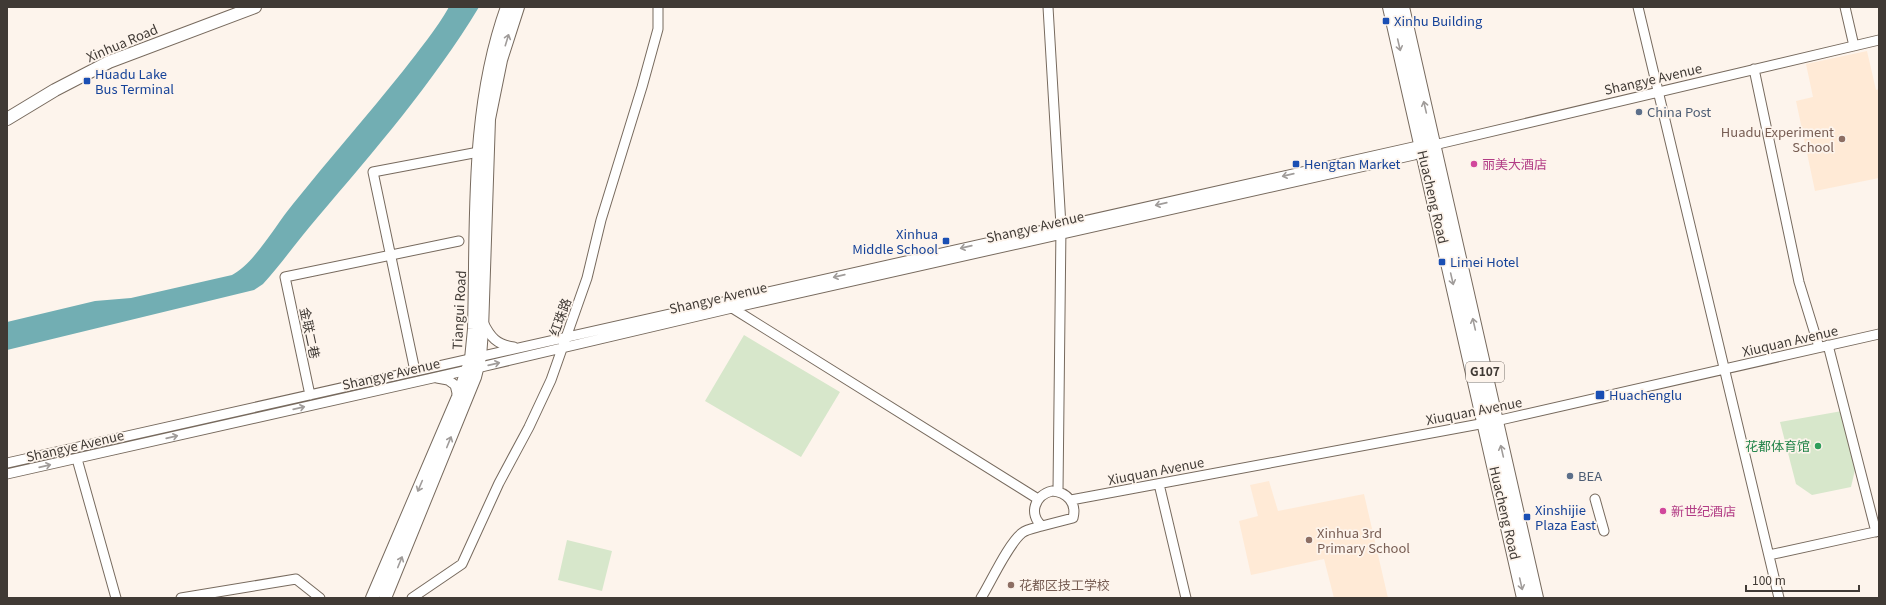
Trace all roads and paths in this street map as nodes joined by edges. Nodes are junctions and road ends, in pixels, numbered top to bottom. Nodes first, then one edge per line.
1 (231, 7) edge
2 (255, 7) edge
3 (508, 7) edge
4 (518, 7) edge
5 (658, 7) edge
6 (1048, 7) edge
7 (1390, 7) edge
8 (1402, 7) edge
9 (1638, 7) edge
10 (1845, 7) edge
11 (1879, 40) edge
12 (1854, 46) junction
13 (1754, 69) junction
14 (1657, 91) junction
15 (7, 109) edge
16 (7, 119) edge
17 (1426, 148) junction
18 (483, 151) junction
19 (1061, 230) junction
20 (459, 241) dead end
21 (390, 256) junction
22 (723, 302) junction
23 (732, 308) junction
24 (483, 322) junction
25 (1879, 334) edge
26 (566, 337) junction
27 (1824, 346) junction
28 (521, 347) junction
29 (563, 348) junction
30 (474, 363) junction
31 (1724, 369) junction
32 (415, 371) junction
33 (432, 378) junction
34 (310, 395) junction
35 (458, 397) junction
36 (1490, 422) junction
37 (78, 459) junction
38 (7, 463) edge
39 (7, 474) edge
40 (1159, 484) junction
41 (1058, 492) junction
42 (1038, 499) junction
43 (1595, 499) dead end
44 (1071, 500) junction
45 (1042, 526) junction
46 (1604, 531) dead end
47 (1877, 531) edge
48 (1769, 555) junction
49 (116, 598) edge
50 (181, 598) edge
51 (320, 598) edge
52 (372, 598) edge
53 (385, 598) edge
54 (412, 598) edge
55 (981, 598) edge
56 (1186, 598) edge
57 (1524, 598) edge
58 (1536, 598) edge
59 (1779, 598) edge

1 - 15 main road, Xinhua Road
2 - 16 main road, Xinhua Road
3 - 18 main road, Tiangui Road
18 -> 4 main road, Tiangui Road
5 - 26 street, 红珠路
6 - 19 street
7 -> 17 highway, Huacheng Road / G107
17 -> 8 highway, Huacheng Road / G107
9 - 14 street
10 - 12 street
11 - 12 street, Shangye Avenue
12 - 13 street, Shangye Avenue
13 - 14 street, Shangye Avenue
13 - 27 street
14 - 17 street, Shangye Avenue
14 - 31 street
17 - 19 street, Shangye Avenue
17 - 36 highway, Huacheng Road / G107
18 - 21 street
18 - 24 main road, Tiangui Road
18 - 30 main road, Tiangui Road
19 -> 22 street, Shangye Avenue
19 - 23 street, Shangye Avenue
19 - 41 street
20 - 21 street
21 - 32 street
21 - 34 street, 金联二巷
22 - 23 street
22 - 26 street, Shangye Avenue
23 - 29 street, Shangye Avenue
23 - 42 street
24 - 28 street
24 - 30 main road, Tiangui Road
25 - 27 street, Xiuquan Avenue
26 - 28 street, Shangye Avenue
26 - 29 street, 红珠路
27 - 31 street, Xiuquan Avenue
27 - 47 street
28 - 30 street, Shangye Avenue
30 -> 29 street, Shangye Avenue
29 - 54 street, 红珠路
30 - 32 street, Shangye Avenue
30 - 33 street, Shangye Avenue
30 - 35 main road, Tiangui Road
53 -> 30 main road, Tiangui Road
31 - 36 street, Xiuquan Avenue
31 - 48 street
32 - 34 street, Shangye Avenue
33 - 35 street
37 -> 33 street, Shangye Avenue
34 - 38 street, Shangye Avenue
35 -> 52 main road, Tiangui Road
36 - 40 street, Xiuquan Avenue
36 -> 57 highway, Huacheng Road / G107
58 -> 36 highway, Huacheng Road / G107
39 -> 37 street, Shangye Avenue
37 - 49 street
40 - 44 street, Xiuquan Avenue
40 - 56 street
41 - 42 street
41 - 44 street
42 - 45 street
43 - 46 street
44 - 45 street
45 - 55 street
47 - 48 street
48 - 59 street
50 - 51 street

